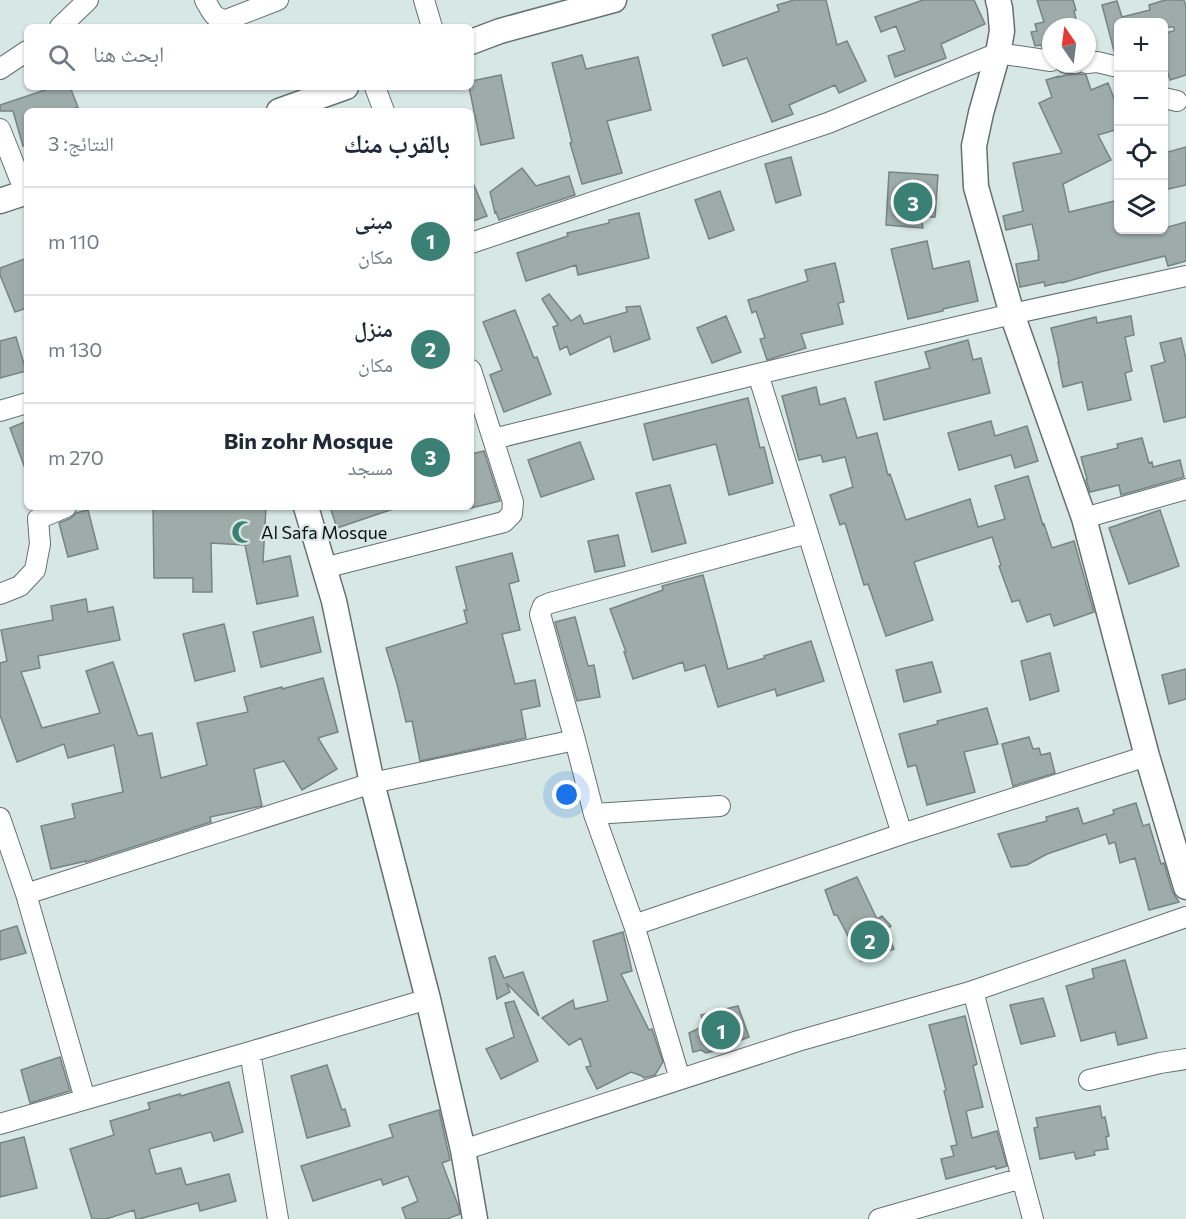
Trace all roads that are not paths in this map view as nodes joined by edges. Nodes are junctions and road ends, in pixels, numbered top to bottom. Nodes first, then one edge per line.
1 (88, 0) edge
2 (205, 0) edge
3 (278, 0) edge
4 (424, 0) edge
5 (614, 0) edge
6 (998, 0) edge
7 (63, 24) edge
8 (431, 24) edge
9 (474, 41) edge
10 (24, 53) edge
11 (998, 53) junction
12 (1042, 60) edge
13 (1096, 62) edge
14 (1114, 66) edge
15 (0, 69) edge
16 (338, 90) edge
17 (376, 90) edge
18 (287, 108) edge
19 (383, 108) edge
20 (0, 129) edge
21 (24, 187) edge
22 (24, 193) edge
23 (0, 201) edge
24 (474, 242) edge
25 (1186, 276) edge
26 (1012, 314) junction
27 (758, 374) junction
28 (474, 379) edge
29 (24, 404) edge
30 (0, 411) edge
31 (493, 439) junction
32 (1186, 489) edge
33 (59, 510) edge
34 (307, 510) edge
35 (1083, 518) junction
36 (808, 533) junction
37 (324, 568) junction
38 (0, 594) edge
39 (575, 740) junction
40 (1147, 756) junction
41 (372, 783) junction
42 (720, 806) dead end
43 (594, 814) junction
44 (0, 818) edge
45 (902, 834) junction
46 (1186, 887) edge
47 (26, 894) junction
48 (1186, 917) edge
49 (634, 925) junction
50 (974, 991) junction
51 (428, 999) junction
52 (250, 1052) junction
53 (1186, 1059) edge
54 (680, 1079) junction
55 (1089, 1080) dead end
56 (86, 1099) junction
57 (0, 1124) edge
58 (463, 1150) junction
59 (1022, 1178) junction
60 (278, 1219) edge
61 (475, 1219) edge
62 (879, 1219) edge
63 (1033, 1219) edge

1 - 7 street
2 - 3 street
4 - 8 street
5 - 9 street
6 - 11 street
10 - 15 street
11 - 12 street
11 - 24 street
11 - 26 street
13 - 14 street
16 - 18 street
17 - 19 street
20 - 21 street
22 - 23 street
25 - 26 street
26 - 27 street
26 - 35 street
27 - 31 street
27 - 36 street
28 - 31 street
29 - 30 street
31 - 37 street
32 - 35 street
33 - 38 street
34 - 37 street
35 - 40 street
36 - 39 street
36 - 45 street
37 - 41 street
39 - 41 street
39 - 43 street
40 - 45 street
40 - 46 street
41 - 47 street
41 - 51 street
42 - 43 street
43 - 49 street
44 - 47 street
45 - 49 street
47 - 56 street
48 - 50 street
49 - 54 street
50 - 54 street
50 - 59 street
51 - 52 street
51 - 58 street
52 - 56 street
52 - 60 street
53 - 55 street
54 - 58 street
56 - 57 street
58 - 61 street
59 - 62 street
59 - 63 street

